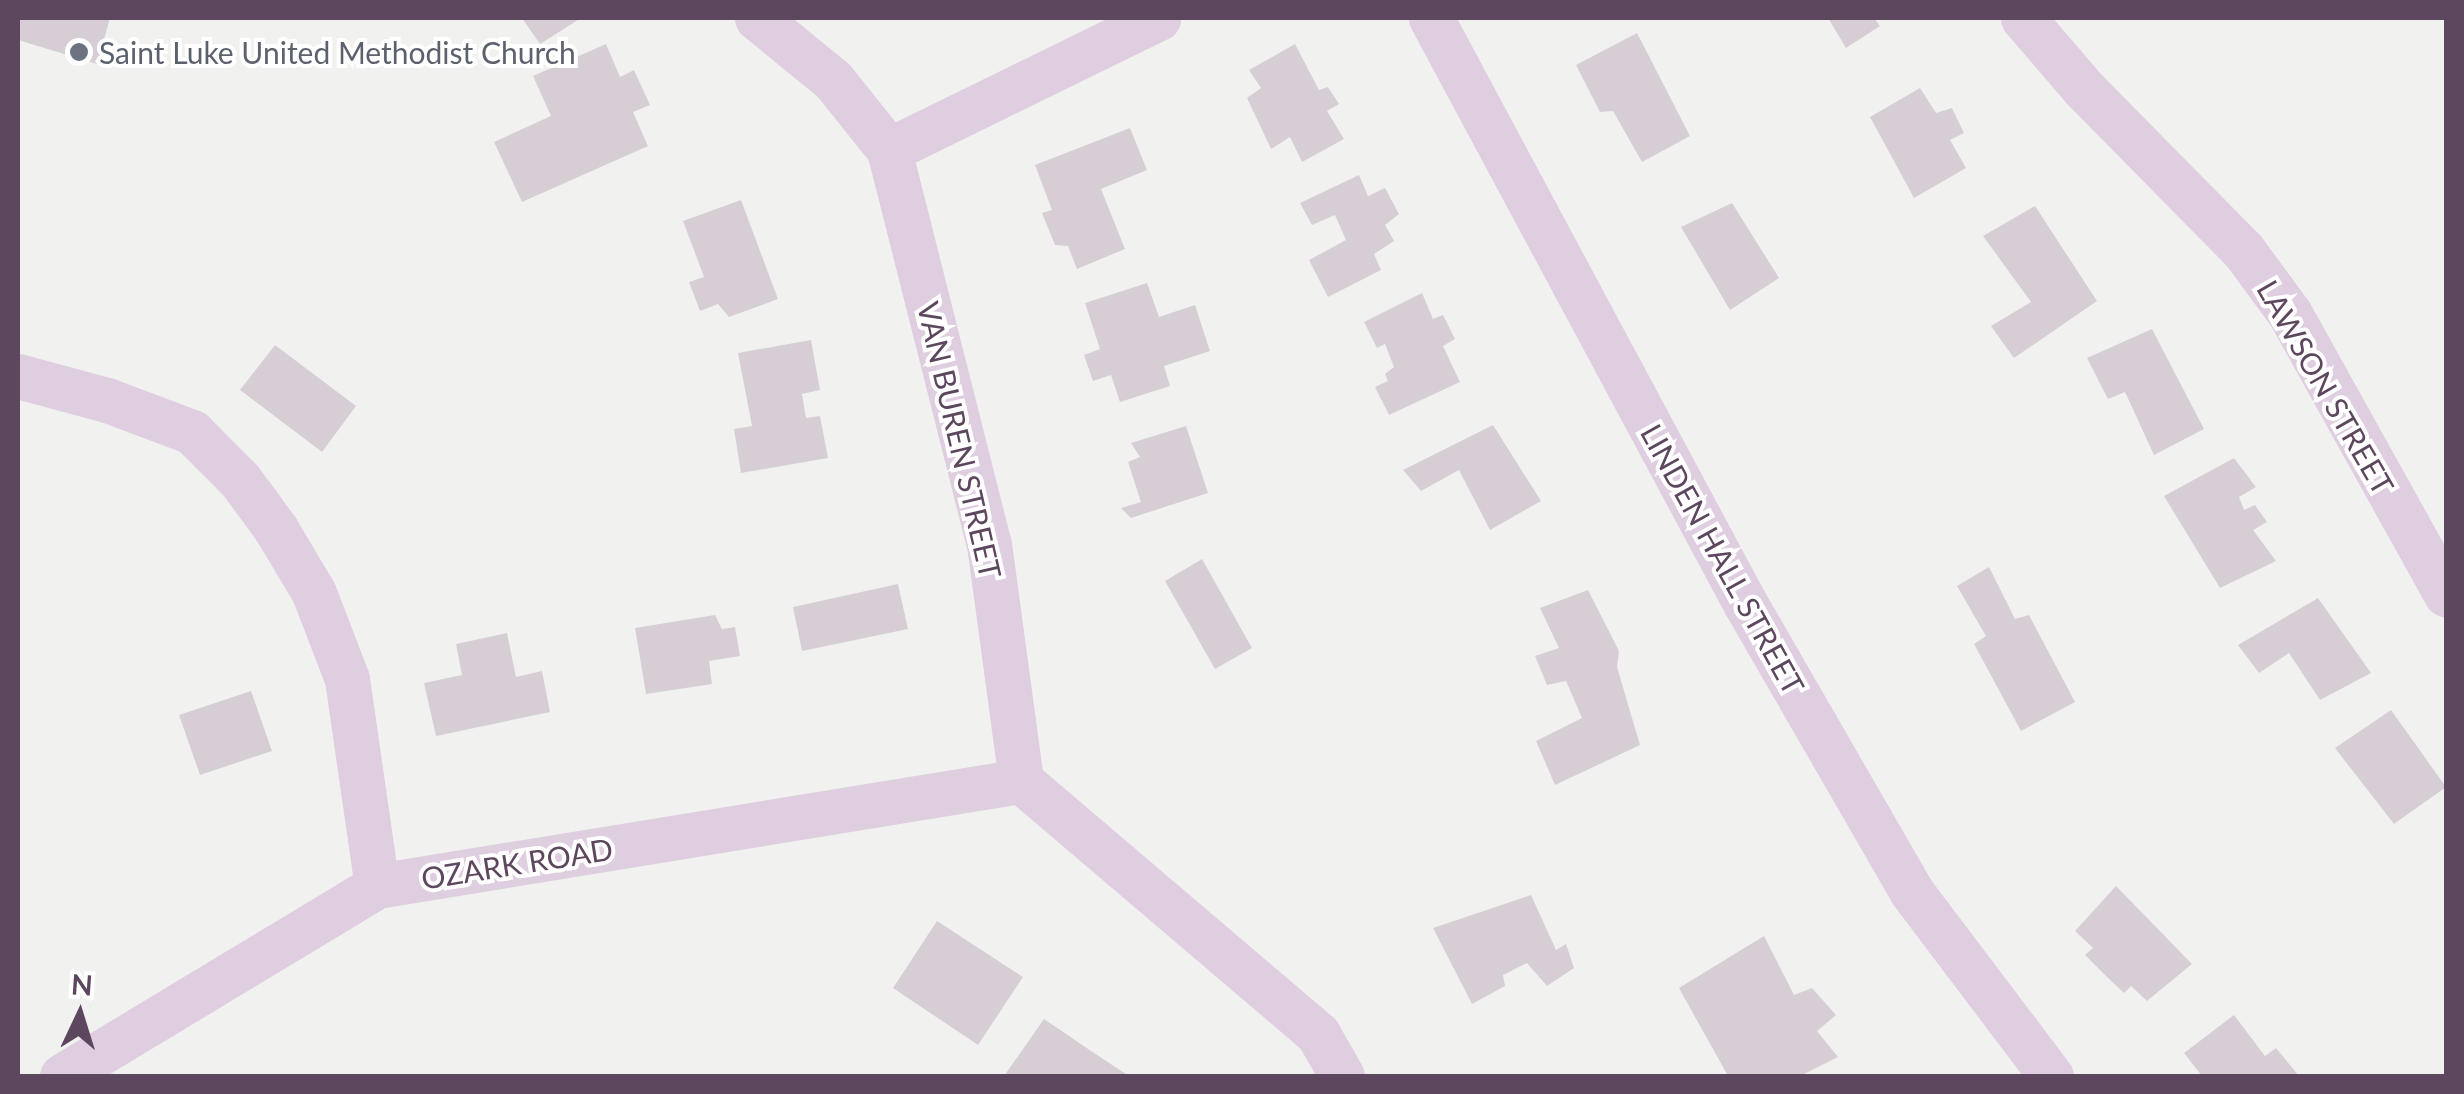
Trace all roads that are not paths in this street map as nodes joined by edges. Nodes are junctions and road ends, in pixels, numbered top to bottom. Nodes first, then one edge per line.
1 (758, 18) edge
2 (1158, 18) edge
3 (1431, 18) edge
4 (2023, 18) edge
5 (889, 150) junction
6 (18, 376) edge
7 (2446, 594) edge
8 (1021, 781) junction
9 (377, 886) junction
10 (62, 1076) edge
11 (1342, 1076) edge
12 (2051, 1076) edge

1 - 5 street, VAN BUREN STREET
2 - 5 street
3 - 12 street, LINDEN HALL STREET
4 - 7 street, LAWSON STREET
5 - 8 street, VAN BUREN STREET
6 - 9 street
8 - 9 street, OZARK ROAD
8 - 11 street
9 - 10 street, OZARK ROAD

